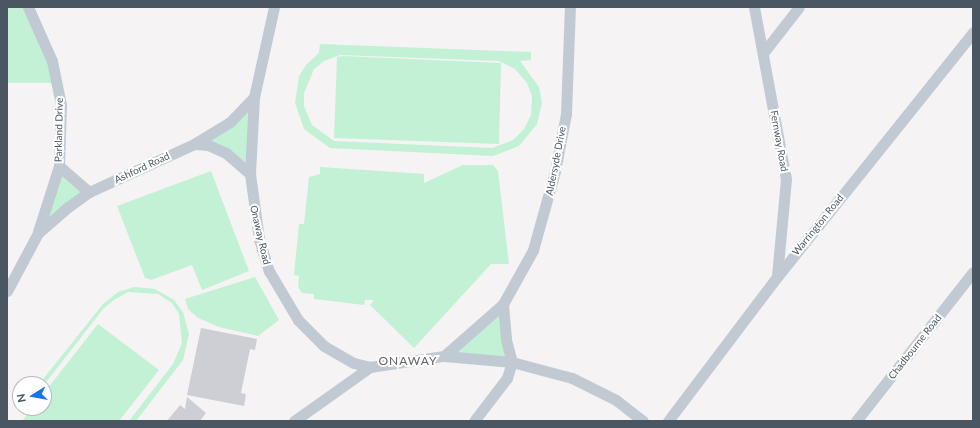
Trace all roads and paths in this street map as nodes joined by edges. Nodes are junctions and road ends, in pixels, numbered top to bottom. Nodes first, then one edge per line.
1 (28, 7) edge
2 (274, 7) edge
3 (570, 7) edge
4 (754, 7) edge
5 (799, 7) edge
6 (973, 32) edge
7 (763, 53) junction
8 (254, 96) junction
9 (194, 144) junction
10 (59, 166) junction
11 (250, 174) junction
12 (89, 192) junction
13 (38, 232) junction
14 (973, 272) edge
15 (777, 276) junction
16 (7, 291) edge
17 (503, 304) junction
18 (444, 356) junction
19 (512, 362) junction
20 (370, 368) junction
21 (294, 421) edge
22 (474, 421) edge
23 (643, 421) edge
24 (668, 421) edge
25 (856, 421) edge

1 - 10 street, Parkland Drive
2 - 8 street, Onaway Road
3 - 17 street, Aldersyde Drive
4 - 7 street, Fernway Road
5 - 7 street
6 - 15 street, Warrington Road
7 - 15 street, Fernway Road
8 - 9 street, Ashford Road
8 - 11 street, Onaway Road
9 - 11 street
9 - 12 street, Ashford Road
10 - 12 street
10 - 13 street, Parkland Drive
11 - 20 street, Onaway Road
12 - 13 street, Ashford Road
13 - 16 street, Ashford Road
14 - 25 street, Chadbourne Road
15 - 24 street, Warrington Road
17 - 18 street, Aldersyde Drive
17 - 19 street
18 - 19 street
18 - 20 street
19 - 22 street
19 - 23 street
20 - 21 street

